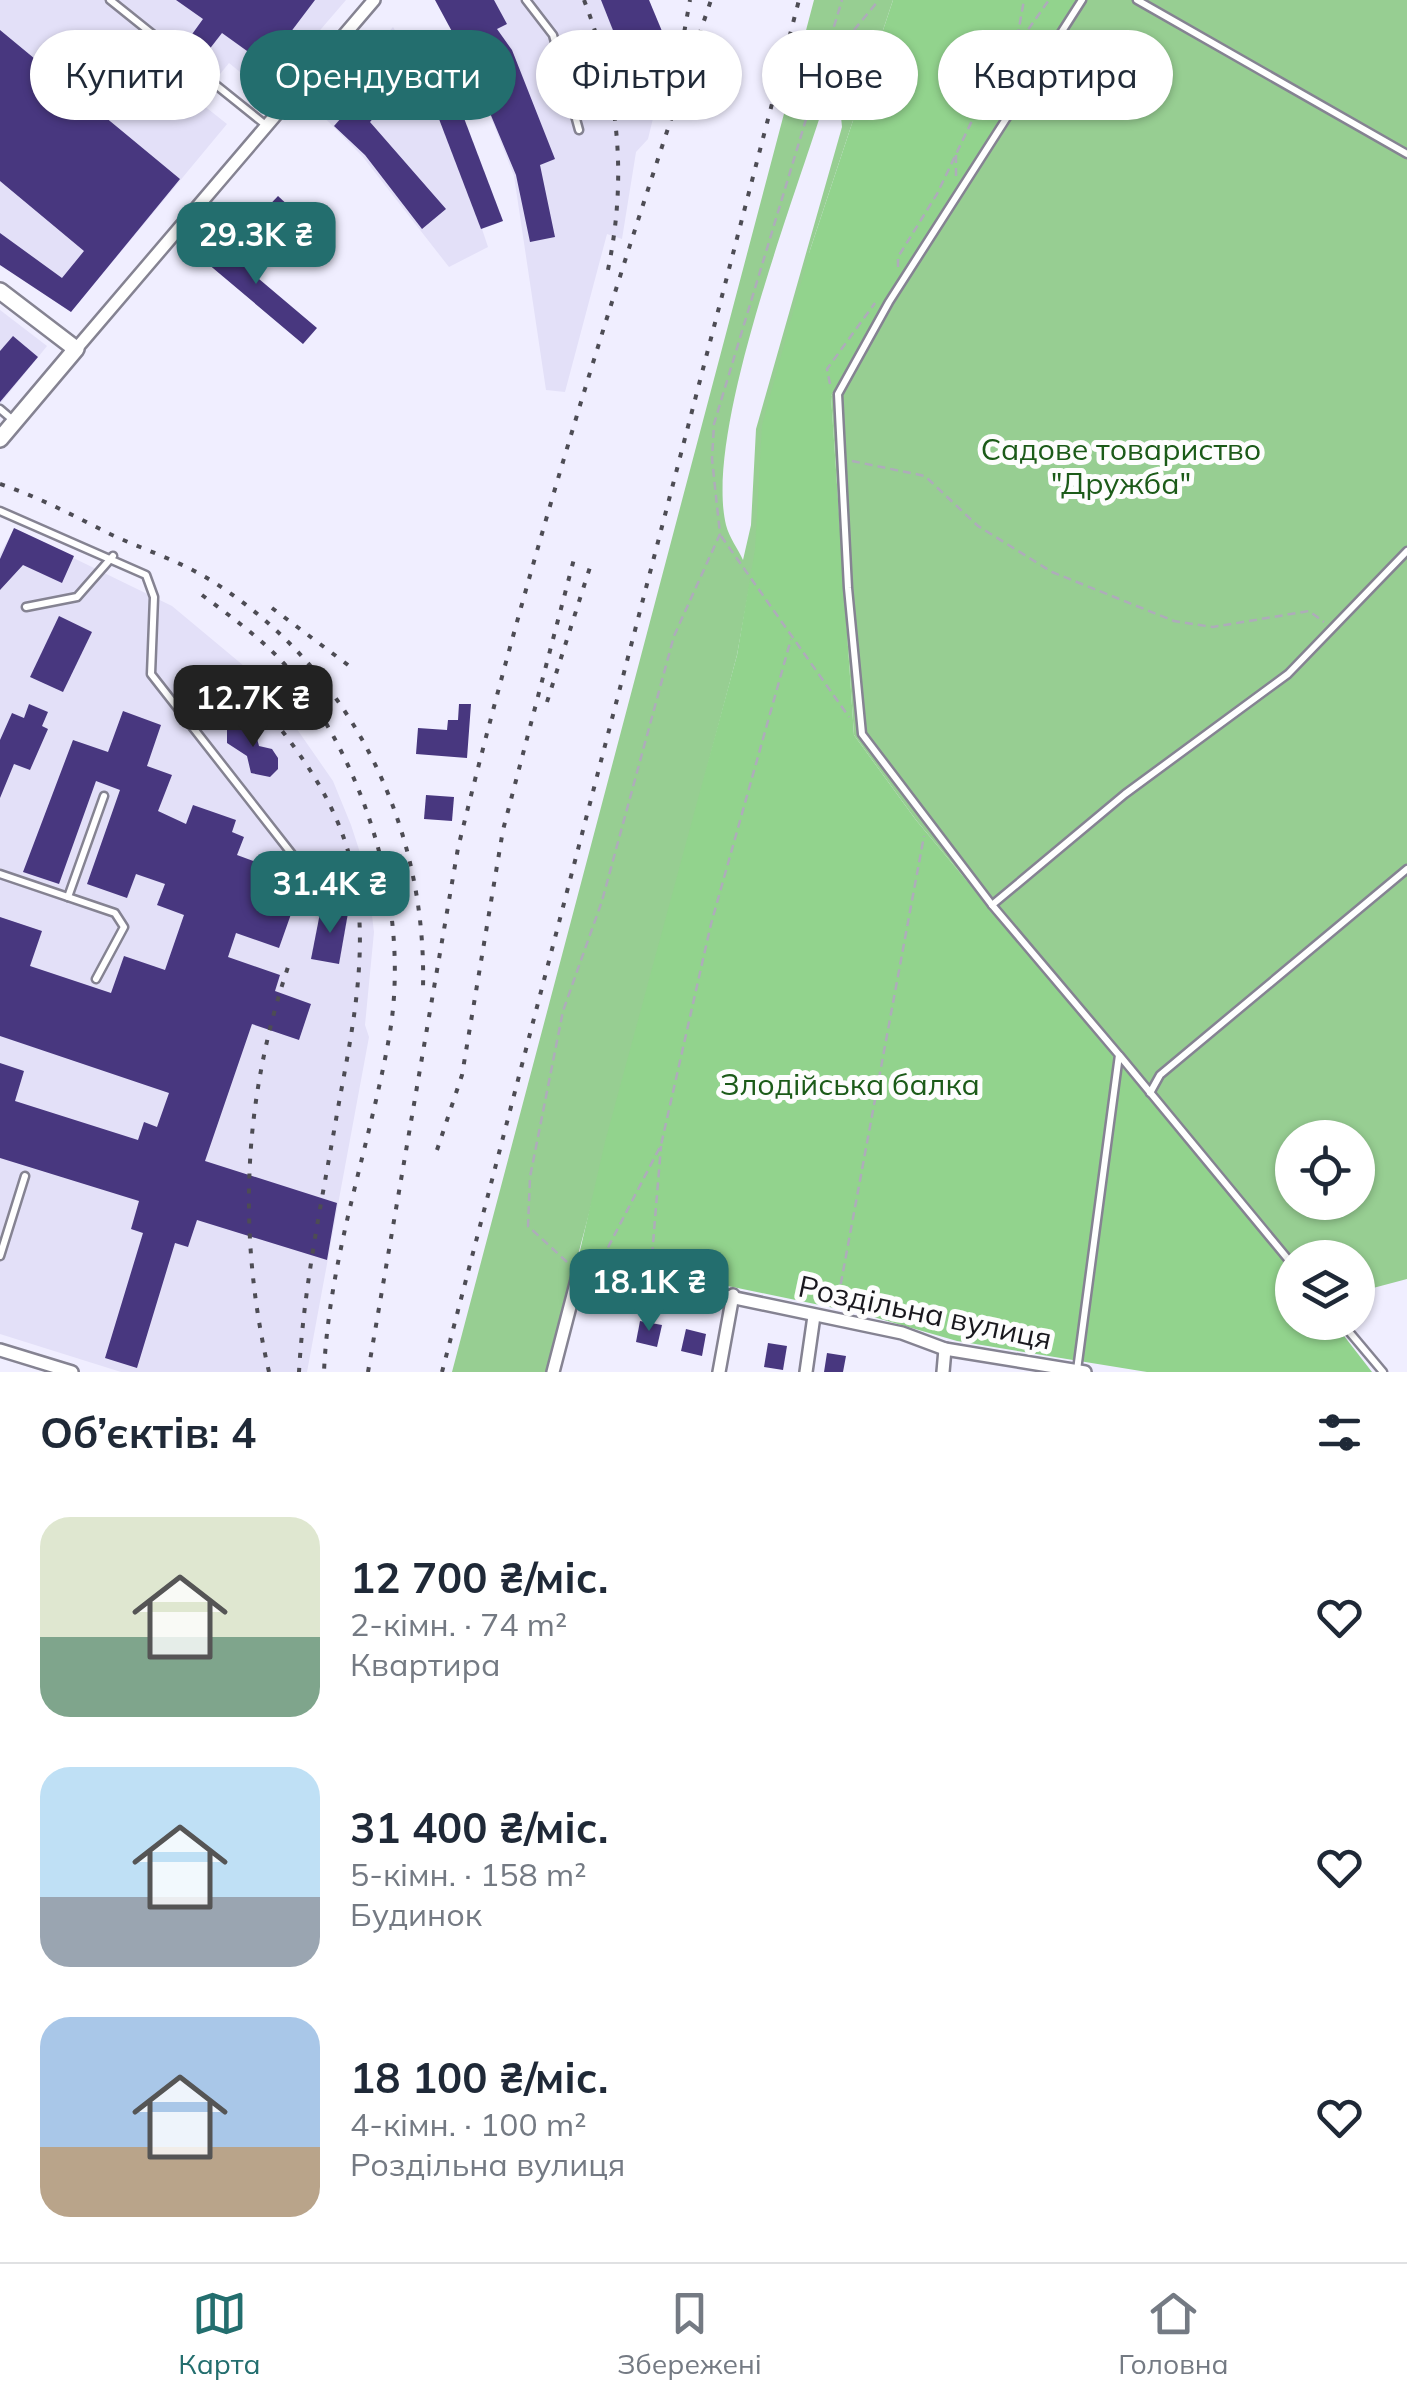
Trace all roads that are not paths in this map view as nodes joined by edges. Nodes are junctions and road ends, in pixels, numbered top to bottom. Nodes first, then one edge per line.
1 (110, 0) edge
2 (374, 0) edge
3 (526, 0) edge
4 (1082, 0) edge
5 (1138, 0) edge
6 (268, 127) junction
7 (579, 130) dead end
8 (1407, 154) edge
9 (0, 291) edge
10 (76, 349) junction
11 (0, 409) edge
12 (15, 422) junction
13 (0, 440) edge
14 (0, 510) edge
15 (1407, 552) edge
16 (113, 556) junction
17 (26, 607) dead end
18 (104, 796) dead end
19 (1407, 868) edge
20 (0, 874) edge
21 (312, 881) dead end
22 (68, 897) junction
23 (992, 906) junction
24 (96, 980) dead end
25 (1119, 1055) junction
26 (1150, 1092) junction
27 (25, 1176) dead end
28 (1275, 1243) edge
29 (0, 1256) edge
30 (734, 1295) junction
31 (814, 1316) junction
32 (1356, 1340) edge
33 (0, 1350) edge
34 (946, 1350) junction
35 (1080, 1371) edge
36 (72, 1372) edge
37 (552, 1372) edge
38 (719, 1372) edge
39 (806, 1372) edge
40 (943, 1372) edge
41 (1382, 1372) edge

1 - 6 lane
2 - 6 street
3 - 7 lane
4 - 23 lane
5 - 8 lane
6 - 10 street
9 - 10 street
10 - 12 street
11 - 12 lane
12 - 13 street
14 - 16 lane
15 - 23 lane
16 - 17 lane
16 - 21 lane
18 - 22 lane
19 - 26 lane
20 - 22 lane
22 - 24 lane
23 - 25 lane
25 - 26 lane
25 - 35 lane
26 - 28 lane
27 - 29 lane
30 - 31 street, Роздільна вулиця
30 - 37 street, Роздільна вулиця
30 - 38 street
31 - 34 street, Роздільна вулиця
31 - 39 street
32 - 41 lane
33 - 36 street
34 - 35 street, Роздільна вулиця
34 - 40 street

